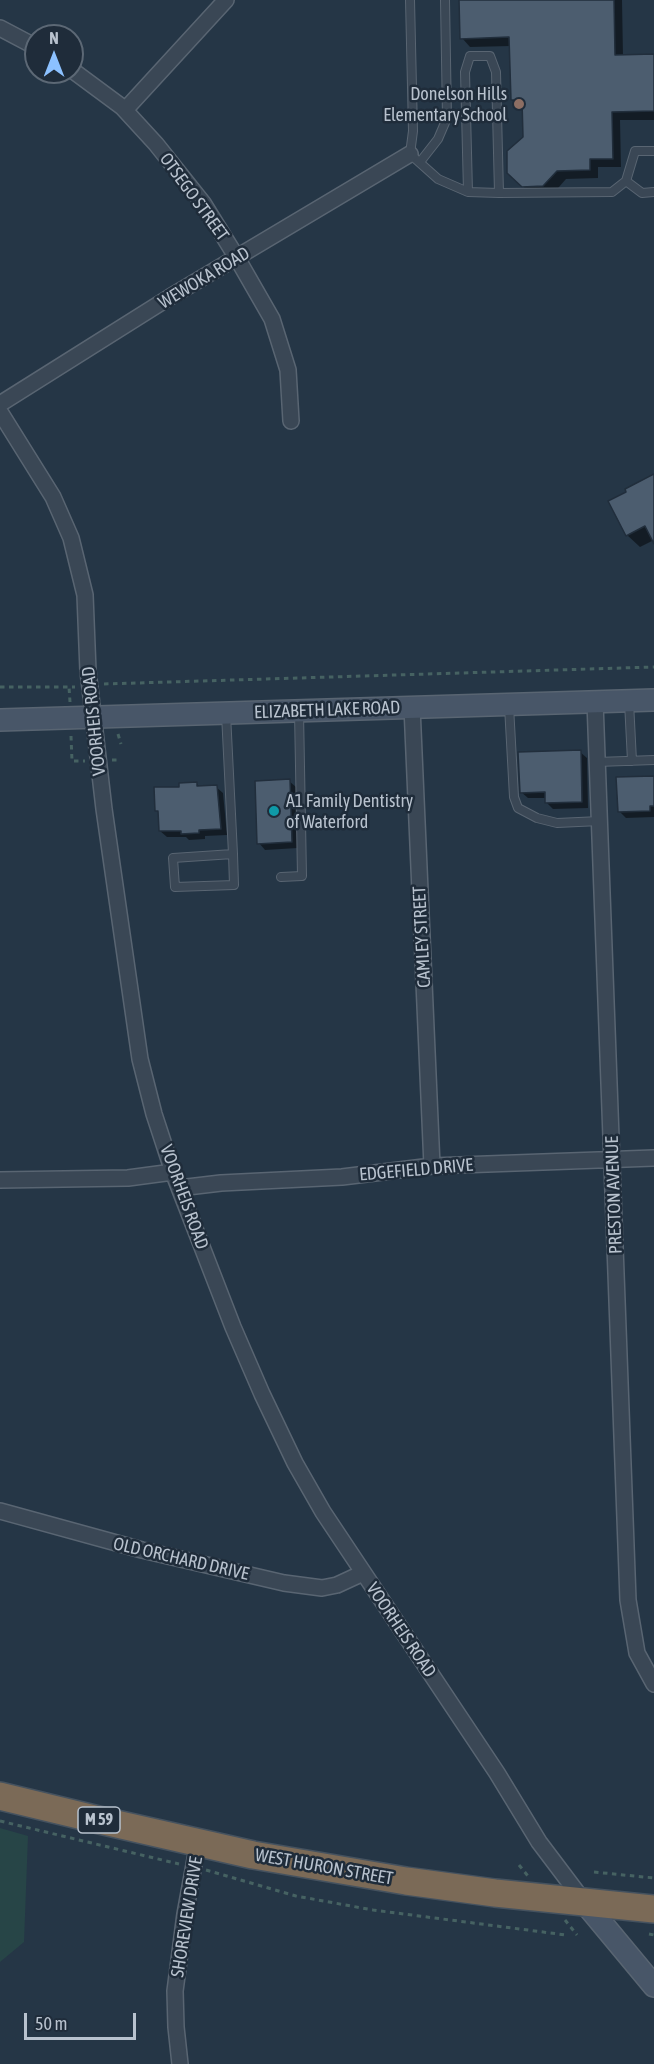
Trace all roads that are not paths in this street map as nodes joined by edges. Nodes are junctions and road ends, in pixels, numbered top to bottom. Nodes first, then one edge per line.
1 (226, 0) edge
2 (410, 0) edge
3 (445, 0) edge
4 (0, 28) edge
5 (24, 41) edge
6 (84, 79) edge
7 (125, 110) junction
8 (654, 151) edge
9 (415, 158) junction
10 (626, 181) junction
11 (468, 192) junction
12 (654, 192) edge
13 (500, 193) junction
14 (237, 258) junction
15 (0, 404) edge
16 (0, 412) edge
17 (291, 421) dead end
18 (654, 700) edge
19 (629, 701) junction
20 (595, 702) junction
21 (509, 705) junction
22 (412, 707) junction
23 (299, 711) junction
24 (226, 713) junction
25 (93, 717) junction
26 (0, 720) edge
27 (654, 760) edge
28 (632, 761) junction
29 (597, 762) junction
30 (600, 821) junction
31 (233, 854) junction
32 (281, 877) dead end
33 (654, 1158) edge
34 (612, 1159) junction
35 (432, 1166) junction
36 (173, 1172) junction
37 (0, 1180) edge
38 (179, 1188) junction
39 (0, 1511) edge
40 (363, 1573) junction
41 (654, 1684) edge
42 (0, 1796) edge
43 (198, 1843) junction
44 (585, 1903) junction
45 (652, 1922) edge
46 (654, 1986) edge
47 (180, 2064) edge

1 - 7 street
2 - 9 lane
3 - 9 lane
4 - 5 street
6 - 7 street, OTSEGO STREET
7 - 14 street, OTSEGO STREET
8 - 10 lane
9 - 11 lane
9 - 14 street, WEWOKA ROAD
10 - 12 lane
10 - 13 lane
11 - 13 lane
11 - 13 lane
14 - 15 street, WEWOKA ROAD
14 - 17 street, OTSEGO STREET
16 - 25 street, VOORHEIS ROAD
18 - 19 main road, ELIZABETH LAKE ROAD
19 - 20 main road, ELIZABETH LAKE ROAD
19 - 28 lane
20 - 21 main road, ELIZABETH LAKE ROAD
20 - 29 street, PRESTON AVENUE
21 - 22 main road, ELIZABETH LAKE ROAD
21 - 30 lane
22 - 23 main road, ELIZABETH LAKE ROAD
22 - 35 street, CAMLEY STREET
23 - 24 main road, ELIZABETH LAKE ROAD
23 - 32 lane
24 - 25 main road, ELIZABETH LAKE ROAD
24 - 31 lane
25 - 26 main road, ELIZABETH LAKE ROAD
25 - 36 street, VOORHEIS ROAD
27 - 28 lane
28 - 29 lane
29 - 30 street, PRESTON AVENUE
30 - 34 street, PRESTON AVENUE
31 - 31 lane
33 - 34 street, EDGEFIELD DRIVE
34 - 35 street, EDGEFIELD DRIVE
34 - 41 street, PRESTON AVENUE
35 - 38 street, EDGEFIELD DRIVE
36 - 37 street
36 - 38 street, VOORHEIS ROAD
38 - 40 street, VOORHEIS ROAD
39 - 40 street, OLD ORCHARD DRIVE
40 - 44 street, VOORHEIS ROAD
42 - 43 highway, WEST HURON STREET / M 59
43 - 44 highway, WEST HURON STREET / M 59
43 - 47 street, SHOREVIEW DRIVE
44 - 45 highway, WEST HURON STREET / M 59
44 - 46 main road

